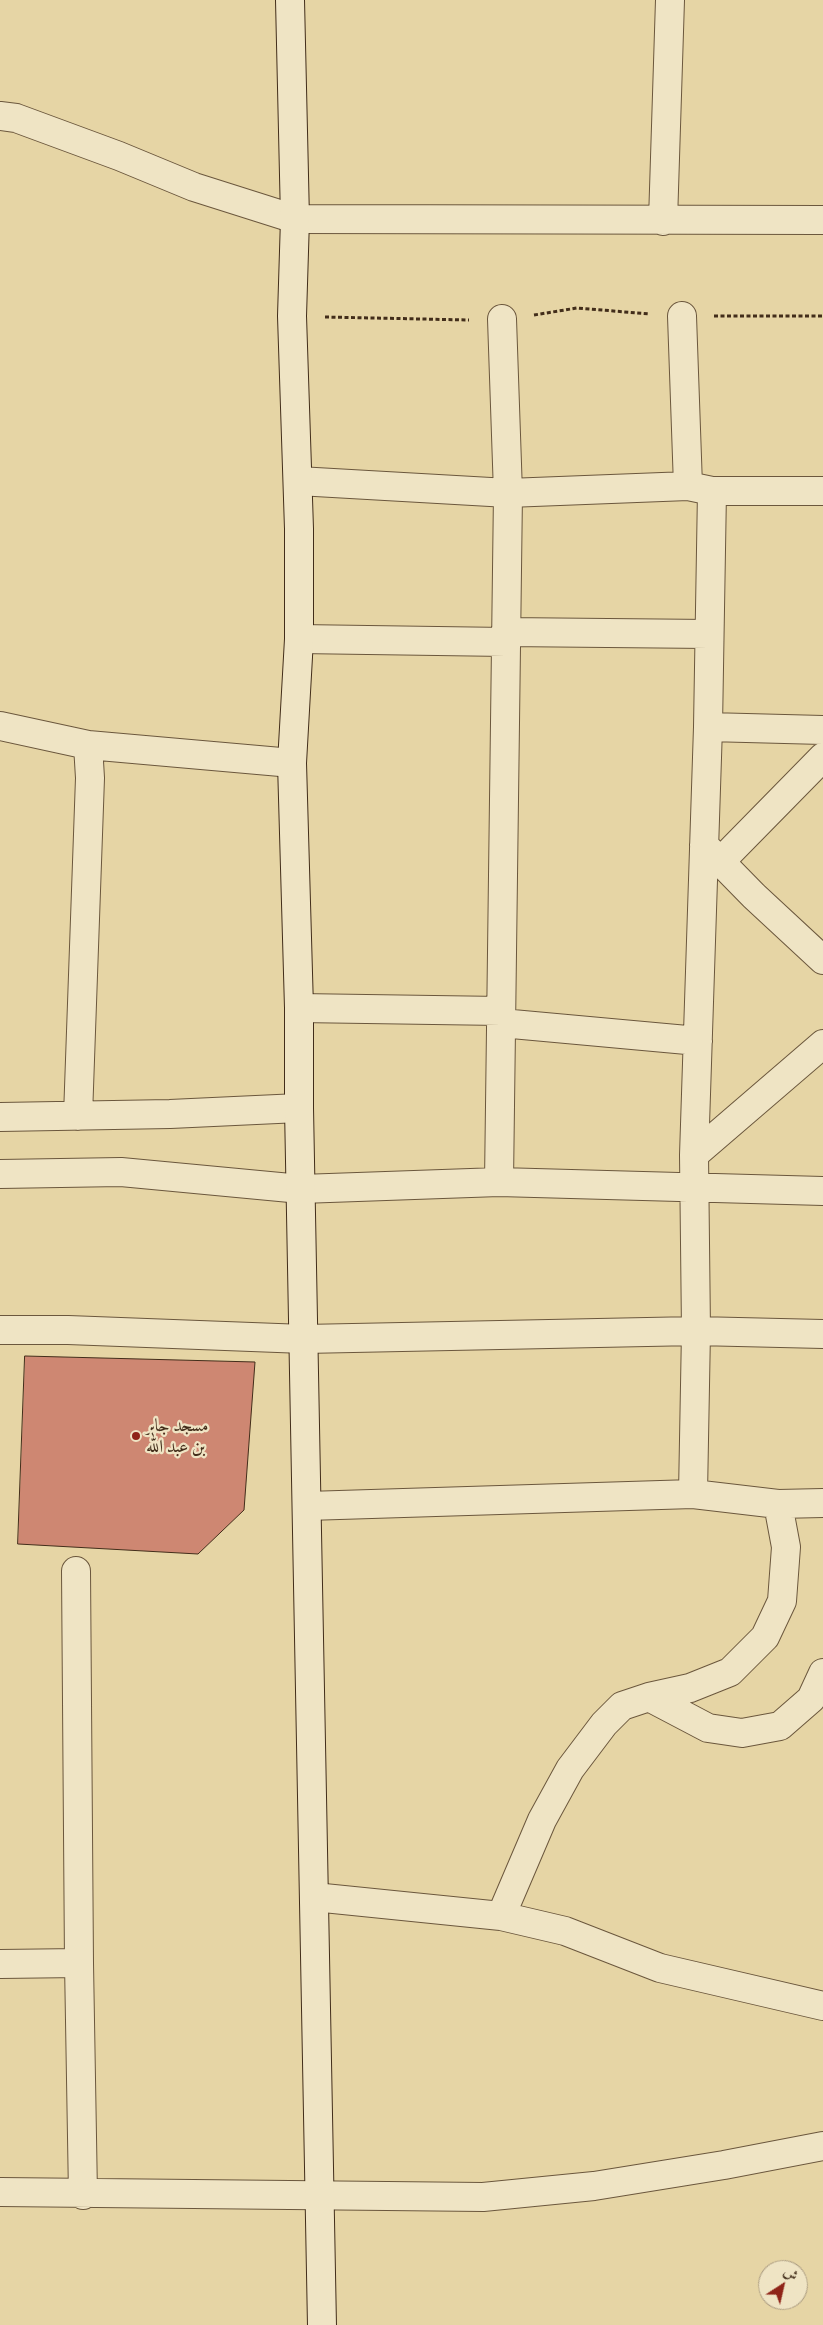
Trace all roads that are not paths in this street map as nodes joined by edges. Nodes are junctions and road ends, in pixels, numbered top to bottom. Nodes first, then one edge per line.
1 (290, 0) edge
2 (670, 0) edge
3 (0, 116) edge
4 (295, 219) junction
5 (823, 220) edge
6 (663, 221) junction
7 (682, 316) road end
8 (502, 320) road end
9 (298, 481) junction
10 (700, 488) junction
11 (823, 491) edge
12 (508, 493) junction
13 (709, 634) junction
14 (506, 637) junction
15 (299, 639) junction
16 (0, 726) edge
17 (708, 728) junction
18 (823, 730) edge
19 (88, 745) junction
20 (823, 756) edge
21 (292, 763) junction
22 (712, 853) junction
23 (823, 960) edge
24 (300, 1008) junction
25 (501, 1017) junction
26 (698, 1041) junction
27 (823, 1044) edge
28 (299, 1108) junction
29 (78, 1116) junction
30 (0, 1117) edge
31 (694, 1155) junction
32 (0, 1174) edge
33 (498, 1182) junction
34 (694, 1188) junction
35 (301, 1189) junction
36 (823, 1191) edge
37 (0, 1330) edge
38 (696, 1331) junction
39 (823, 1334) edge
40 (304, 1339) junction
41 (693, 1494) junction
42 (823, 1503) edge
43 (778, 1504) junction
44 (307, 1506) junction
45 (76, 1571) dead end
46 (823, 1673) edge
47 (649, 1697) junction
48 (314, 1897) junction
49 (501, 1916) junction
50 (0, 1964) edge
51 (79, 1964) junction
52 (823, 2006) edge
53 (823, 2146) edge
54 (0, 2192) edge
55 (83, 2195) junction
56 (319, 2196) junction
57 (322, 2325) edge

1 - 4 street
2 - 6 street
3 - 4 street
4 - 6 street
4 - 9 street
5 - 6 street
7 - 10 street
8 - 12 street
9 - 12 street
9 - 15 street
10 - 11 street
10 - 12 street
10 - 13 street
12 - 14 street
13 - 14 street
13 - 17 street
14 - 15 street
14 - 25 street
15 - 21 street
16 - 19 street
17 - 18 street
17 - 22 street
19 - 21 street
19 - 29 street
20 - 22 street
21 - 24 street
22 - 23 street
22 - 26 street
24 - 25 street
24 - 28 street
25 - 26 street
25 - 33 street
26 - 31 street
27 - 31 street
28 - 29 street
28 - 35 street
29 - 30 street
31 - 34 street
32 - 35 street
33 - 34 street
33 - 35 street
34 - 36 street
34 - 38 street
35 - 40 street
37 - 40 street
38 - 39 street
38 - 40 street
38 - 41 street
40 - 44 street
41 - 43 street
41 - 44 street
42 - 43 street
43 - 47 street
44 - 48 street
45 - 51 street
46 - 47 street
47 - 49 street
48 - 49 street
48 - 56 street
49 - 52 street
50 - 51 street
51 - 55 street
53 - 56 street
54 - 55 street
55 - 56 street
56 - 57 street

